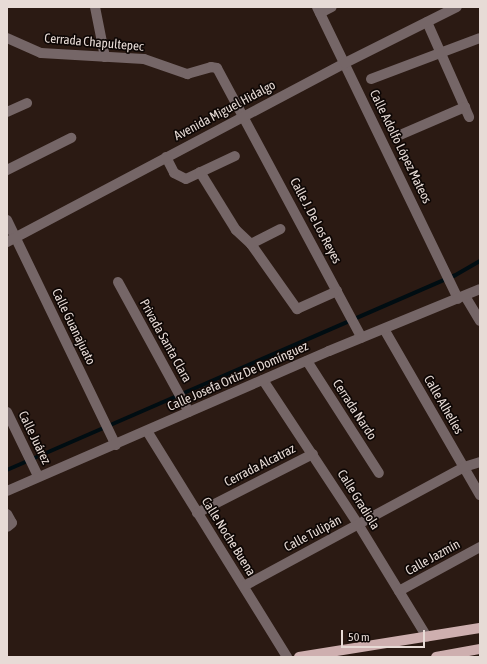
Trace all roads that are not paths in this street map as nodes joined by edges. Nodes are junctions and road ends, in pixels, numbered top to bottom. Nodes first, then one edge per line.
1 (95, 7) edge
2 (332, 7) edge
3 (457, 7) edge
4 (319, 10) edge
5 (427, 22) junction
6 (7, 38) edge
7 (480, 38) edge
8 (442, 53) junction
9 (106, 58) junction
10 (345, 63) junction
11 (371, 79) dead end
12 (26, 103) dead end
13 (465, 107) junction
14 (7, 112) edge
15 (244, 116) junction
16 (469, 117) dead end
17 (400, 135) dead end
18 (71, 138) dead end
19 (235, 156) dead end
20 (166, 157) junction
21 (7, 170) edge
22 (200, 172) junction
23 (7, 220) edge
24 (280, 229) dead end
25 (12, 240) edge
26 (251, 244) junction
27 (118, 282) dead end
28 (480, 289) edge
29 (337, 291) junction
30 (462, 297) junction
31 (480, 321) edge
32 (384, 328) junction
33 (359, 333) junction
34 (307, 361) junction
35 (263, 380) junction
36 (7, 412) edge
37 (189, 412) junction
38 (147, 431) junction
39 (116, 445) junction
40 (313, 454) junction
41 (480, 462) edge
42 (464, 467) junction
43 (379, 473) dead end
44 (38, 476) junction
45 (7, 491) edge
46 (480, 495) edge
47 (197, 513) junction
48 (7, 514) edge
49 (358, 524) junction
50 (7, 528) edge
51 (480, 547) edge
52 (244, 586) junction
53 (399, 591) junction
54 (480, 628) edge
55 (427, 637) junction
56 (480, 649) edge
57 (287, 657) edge
58 (299, 657) edge
59 (437, 657) edge

1 - 9 street
2 - 4 street
3 - 5 street, Avenida Miguel Hidalgo
4 - 10 street, Calle Adolfo López Mateos
5 - 8 street
5 - 10 street, Avenida Miguel Hidalgo
6 - 9 street, Cerrada Chapultepec
7 - 8 street
8 - 11 street
8 - 13 street
9 - 15 street, Cerrada Chapultepec
10 - 15 street, Avenida Miguel Hidalgo
10 - 30 street, Calle Adolfo López Mateos
12 - 14 street
13 - 16 street
13 - 17 street
15 - 20 street, Avenida Miguel Hidalgo
15 - 29 street, Calle J. De Los Reyes
18 - 21 street
19 - 22 street
20 - 22 street
20 - 25 street, Avenida Miguel Hidalgo
22 - 26 street
23 - 25 street, Calle Guanajuato
24 - 26 street
25 - 39 street, Calle Guanajuato
26 - 29 street
27 - 37 street, Privada Santa Clara
28 - 30 street, Calle Josefa Ortiz De Domínguez
29 - 33 street, Calle J. De Los Reyes
30 - 31 street, Calle Adolfo López Mateos
30 - 32 street, Calle Josefa Ortiz De Domínguez
32 - 33 street, Calle Josefa Ortiz De Domínguez
32 - 42 street, Calle Alhelíes
33 - 34 street, Calle Josefa Ortiz De Domínguez
34 - 35 street, Calle Josefa Ortiz De Domínguez
34 - 43 street, Cerrada Nardo
35 - 37 street, Calle Josefa Ortiz De Domínguez
35 - 40 street, Calle Gradiola
36 - 44 street, Calle Juárez
37 - 38 street, Calle Josefa Ortiz De Domínguez
38 - 39 street, Calle Josefa Ortiz De Domínguez
38 - 47 street, Calle Noche Buena
39 - 44 street, Calle Josefa Ortiz De Domínguez
40 - 47 street, Cerrada Alcatraz
40 - 49 street, Calle Gradiola
41 - 42 street, Calle Tulipán
42 - 46 street, Calle Alhelíes
42 - 49 street, Calle Tulipán
44 - 45 street, Calle Josefa Ortiz De Domínguez
47 - 52 street, Calle Noche Buena
48 - 50 street
49 - 52 street, Calle Tulipán
49 - 53 street, Calle Gradiola
51 - 53 street, Calle Jazmín
52 - 57 street, Calle Noche Buena
53 - 55 street, Calle Gradiola
54 - 55 main road
55 - 58 main road
56 - 59 main road

